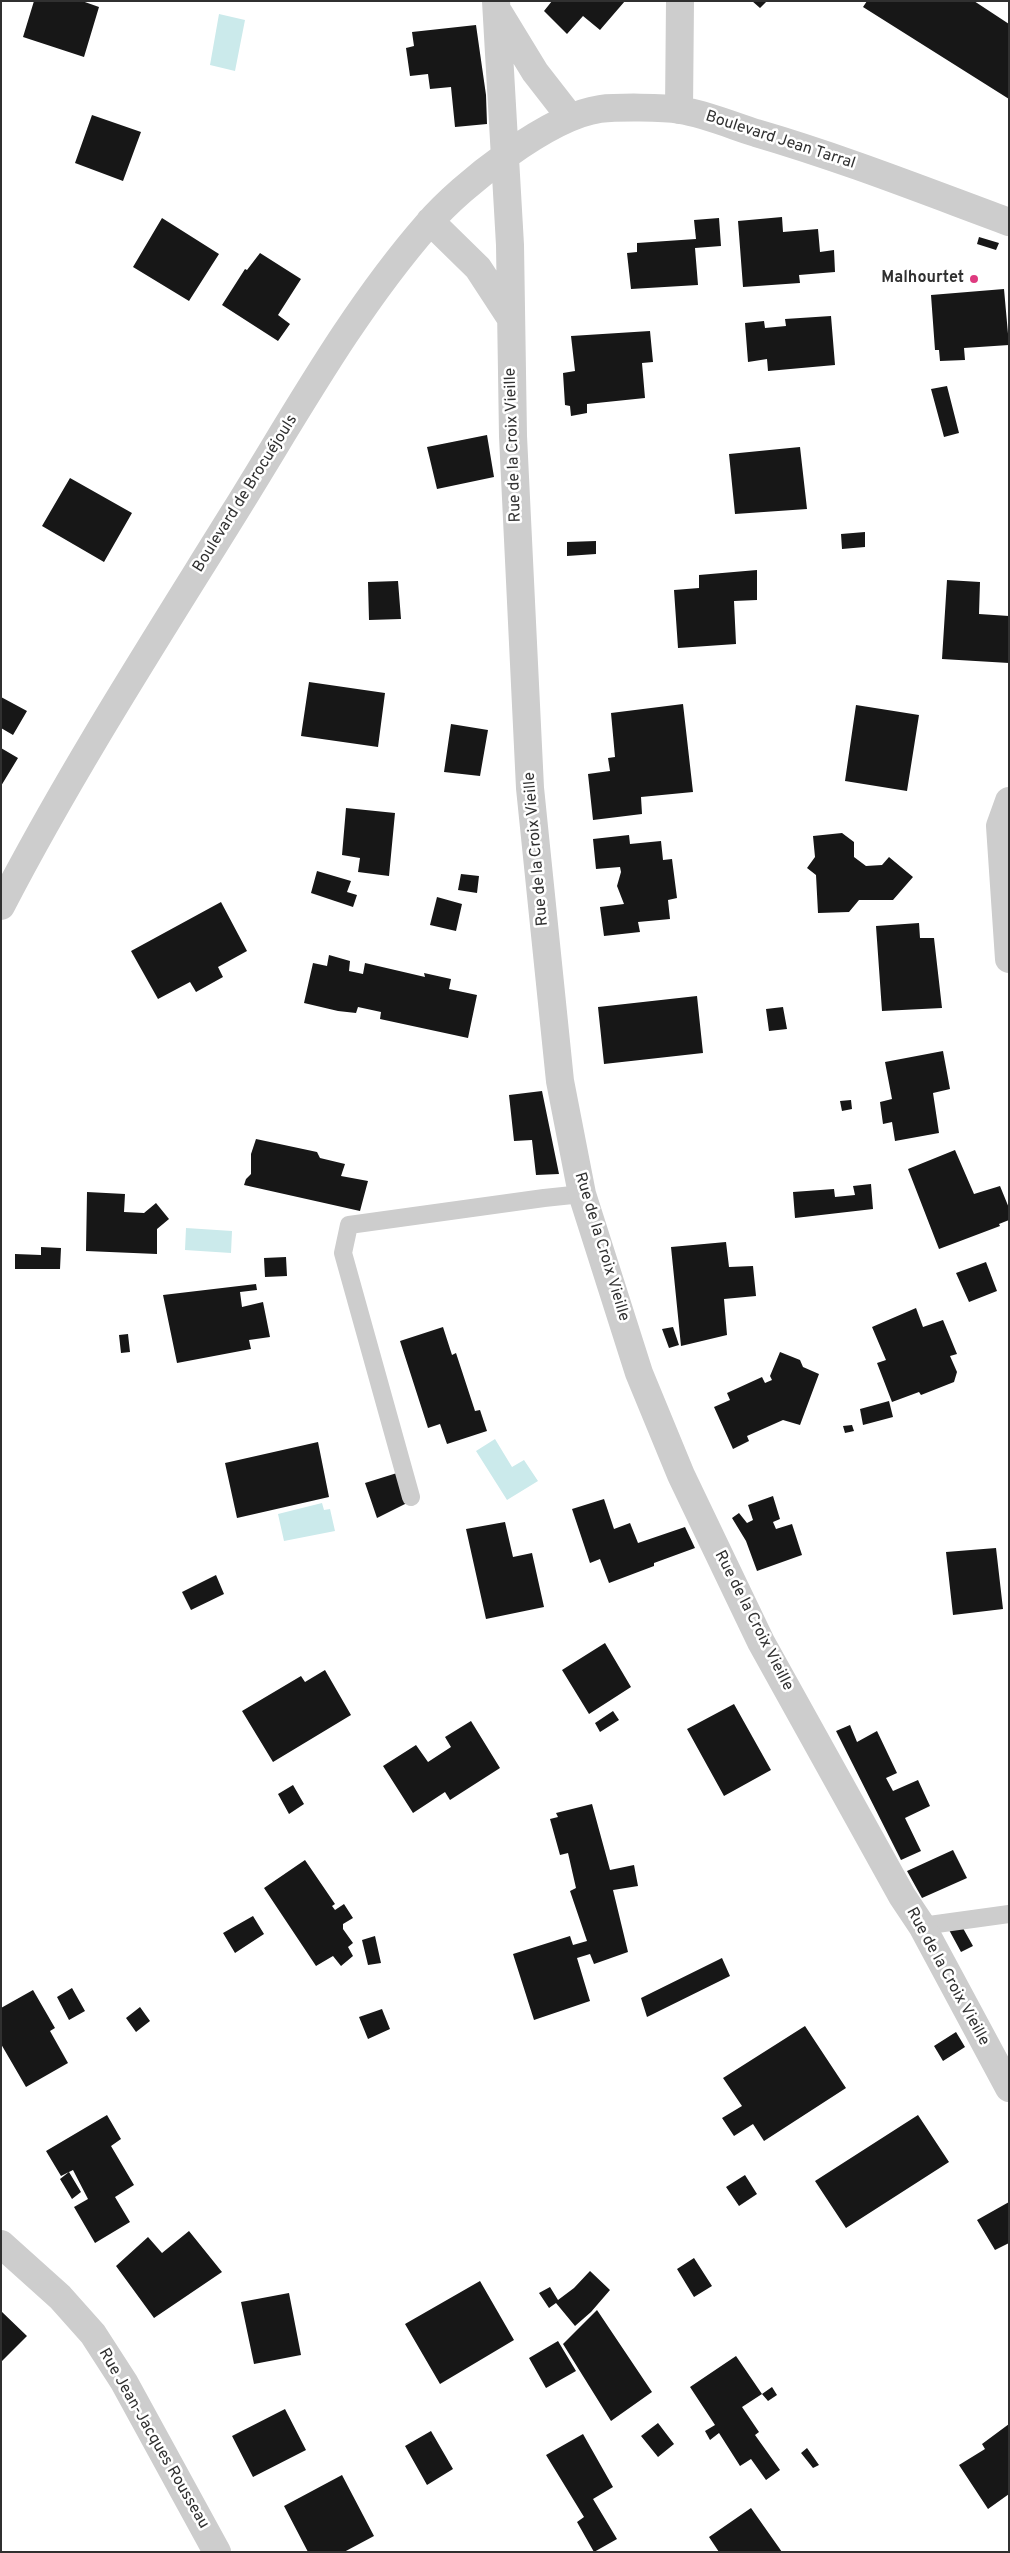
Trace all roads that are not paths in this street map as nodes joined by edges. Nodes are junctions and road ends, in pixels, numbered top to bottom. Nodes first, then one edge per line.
1 (680, 1) edge
2 (496, 5) edge
3 (679, 110) junction
4 (558, 123) junction
5 (505, 157) junction
6 (430, 221) junction
7 (1009, 222) edge
8 (510, 318) junction
9 (1009, 801) edge
10 (1, 906) edge
11 (1009, 959) edge
12 (582, 1194) junction
13 (411, 1497) dead end
14 (1009, 1914) edge
15 (922, 1926) junction
16 (1009, 2088) edge
17 (1, 2244) edge
18 (217, 2552) edge

1 - 3 street
2 - 4 street, Rue de la Croix Vieille
2 - 5 street, Rue de la Croix Vieille
3 - 4 street, Boulevard Jean Tarral
3 - 7 street, Boulevard Jean Tarral
4 - 5 street, Boulevard de Brocuéjouls
5 - 6 street, Boulevard de Brocuéjouls
5 - 8 street, Rue de la Croix Vieille
6 - 8 street
6 - 10 street, Boulevard de Brocuéjouls
8 - 12 street, Rue de la Croix Vieille
9 - 11 street
12 - 13 lane
12 - 15 street, Rue de la Croix Vieille
14 - 15 lane
15 - 16 street, Rue de la Croix Vieille
17 - 18 street, Rue Jean-Jacques Rousseau

